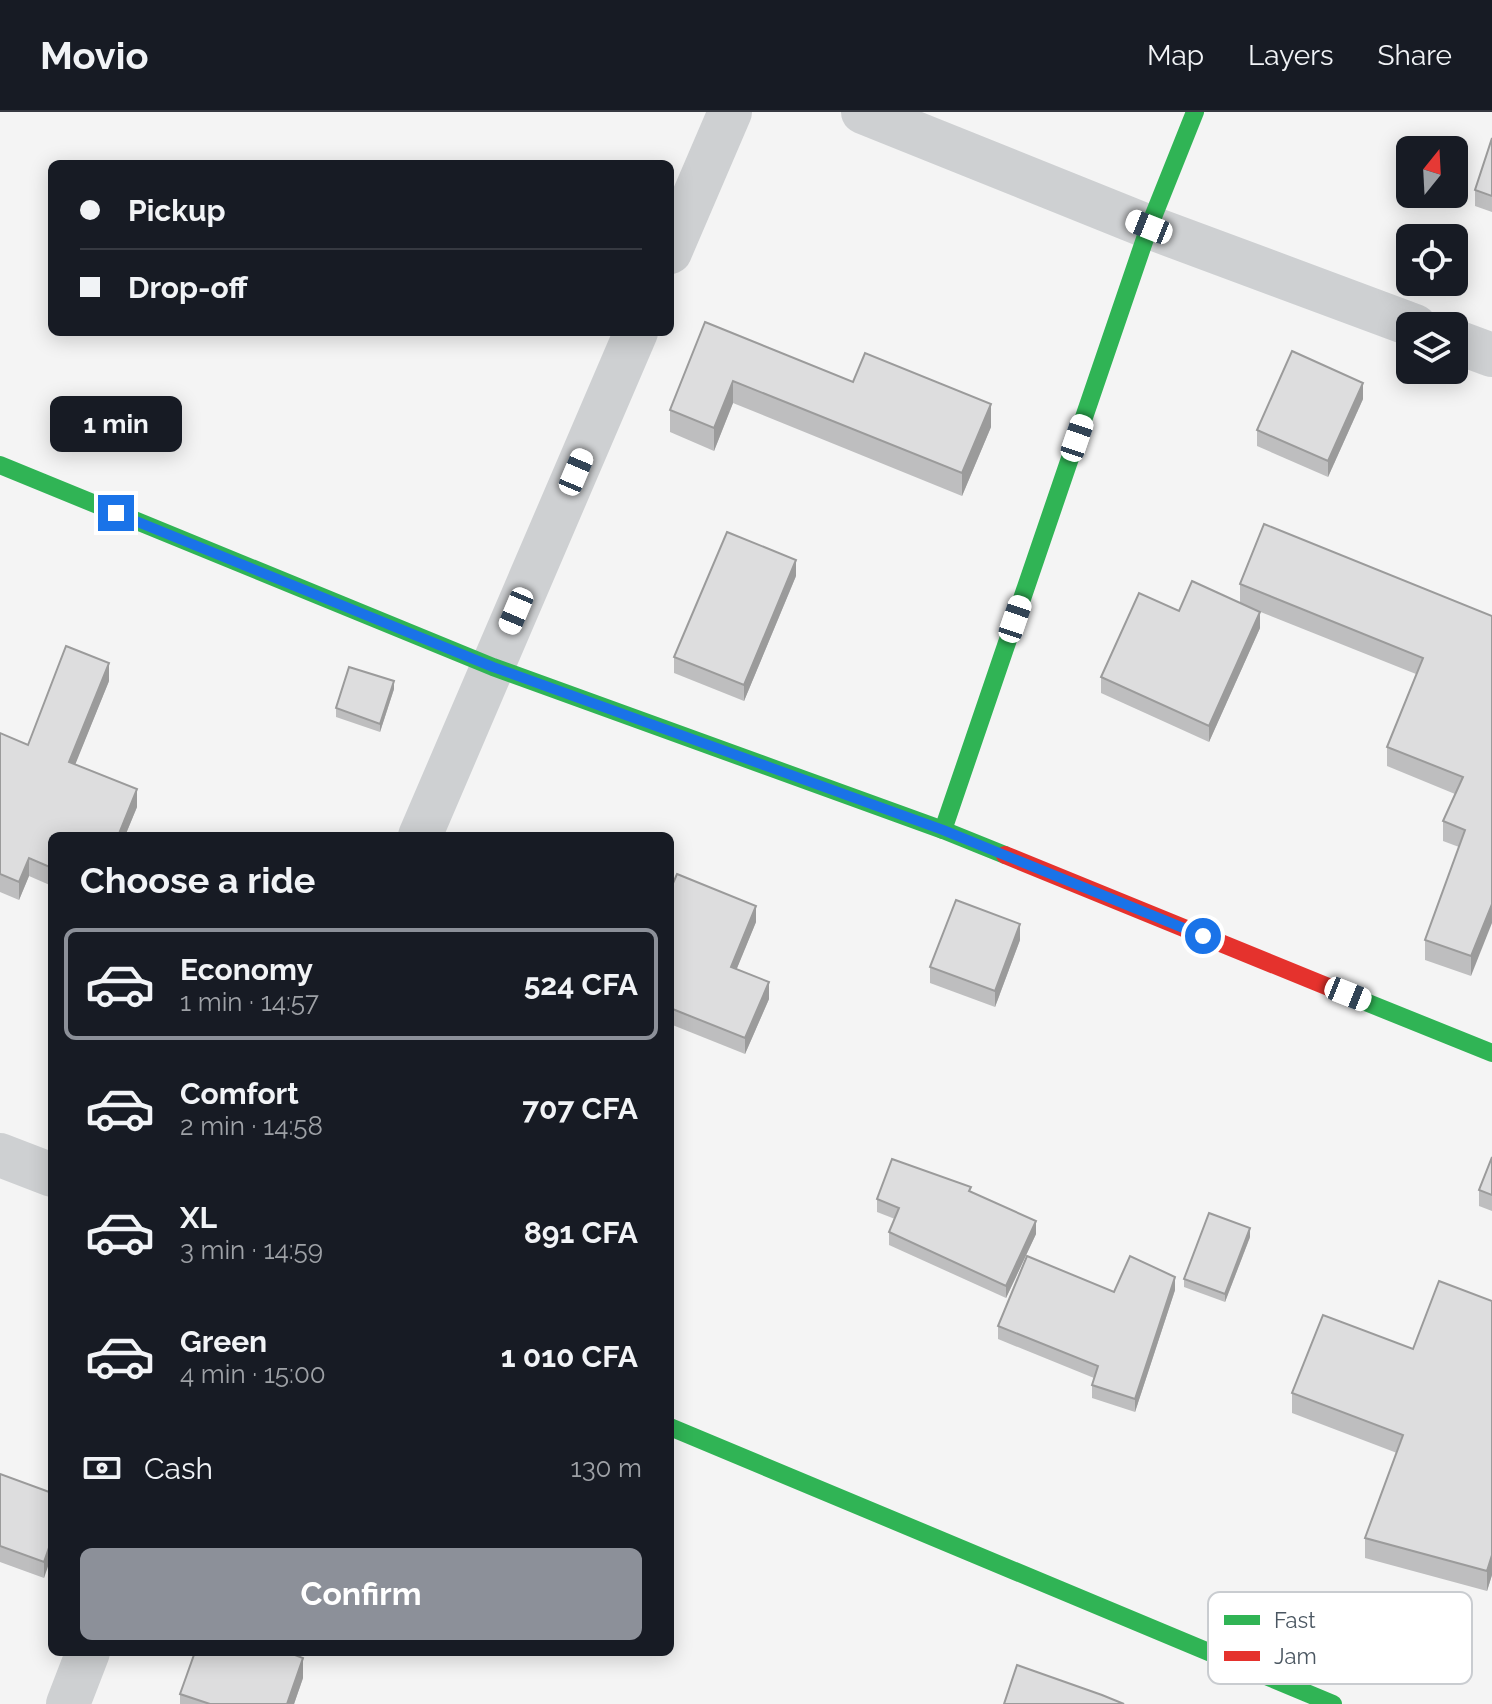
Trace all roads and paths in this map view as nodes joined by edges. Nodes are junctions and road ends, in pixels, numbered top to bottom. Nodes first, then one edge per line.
1 (730, 112) edge
2 (863, 112) edge
3 (1195, 112) edge
4 (1149, 227) junction
5 (674, 243) edge
6 (1396, 319) edge
7 (634, 336) edge
8 (1468, 346) edge
9 (1492, 355) edge
10 (0, 465) edge
11 (493, 667) junction
12 (943, 830) junction
13 (422, 832) edge
14 (1492, 1053) edge
15 (0, 1155) edge
16 (48, 1173) edge
17 (674, 1429) edge
18 (1208, 1652) edge
19 (86, 1656) edge
20 (1285, 1684) edge
21 (68, 1704) edge
22 (1333, 1704) edge

1 - 5 street
2 - 4 street
3 - 4 street
4 - 6 street
4 - 12 street
7 - 11 street
8 - 9 street
10 - 11 street
11 - 12 street
11 - 13 street
12 - 14 street
15 - 16 street
17 - 18 street
19 - 21 street
20 - 22 street

